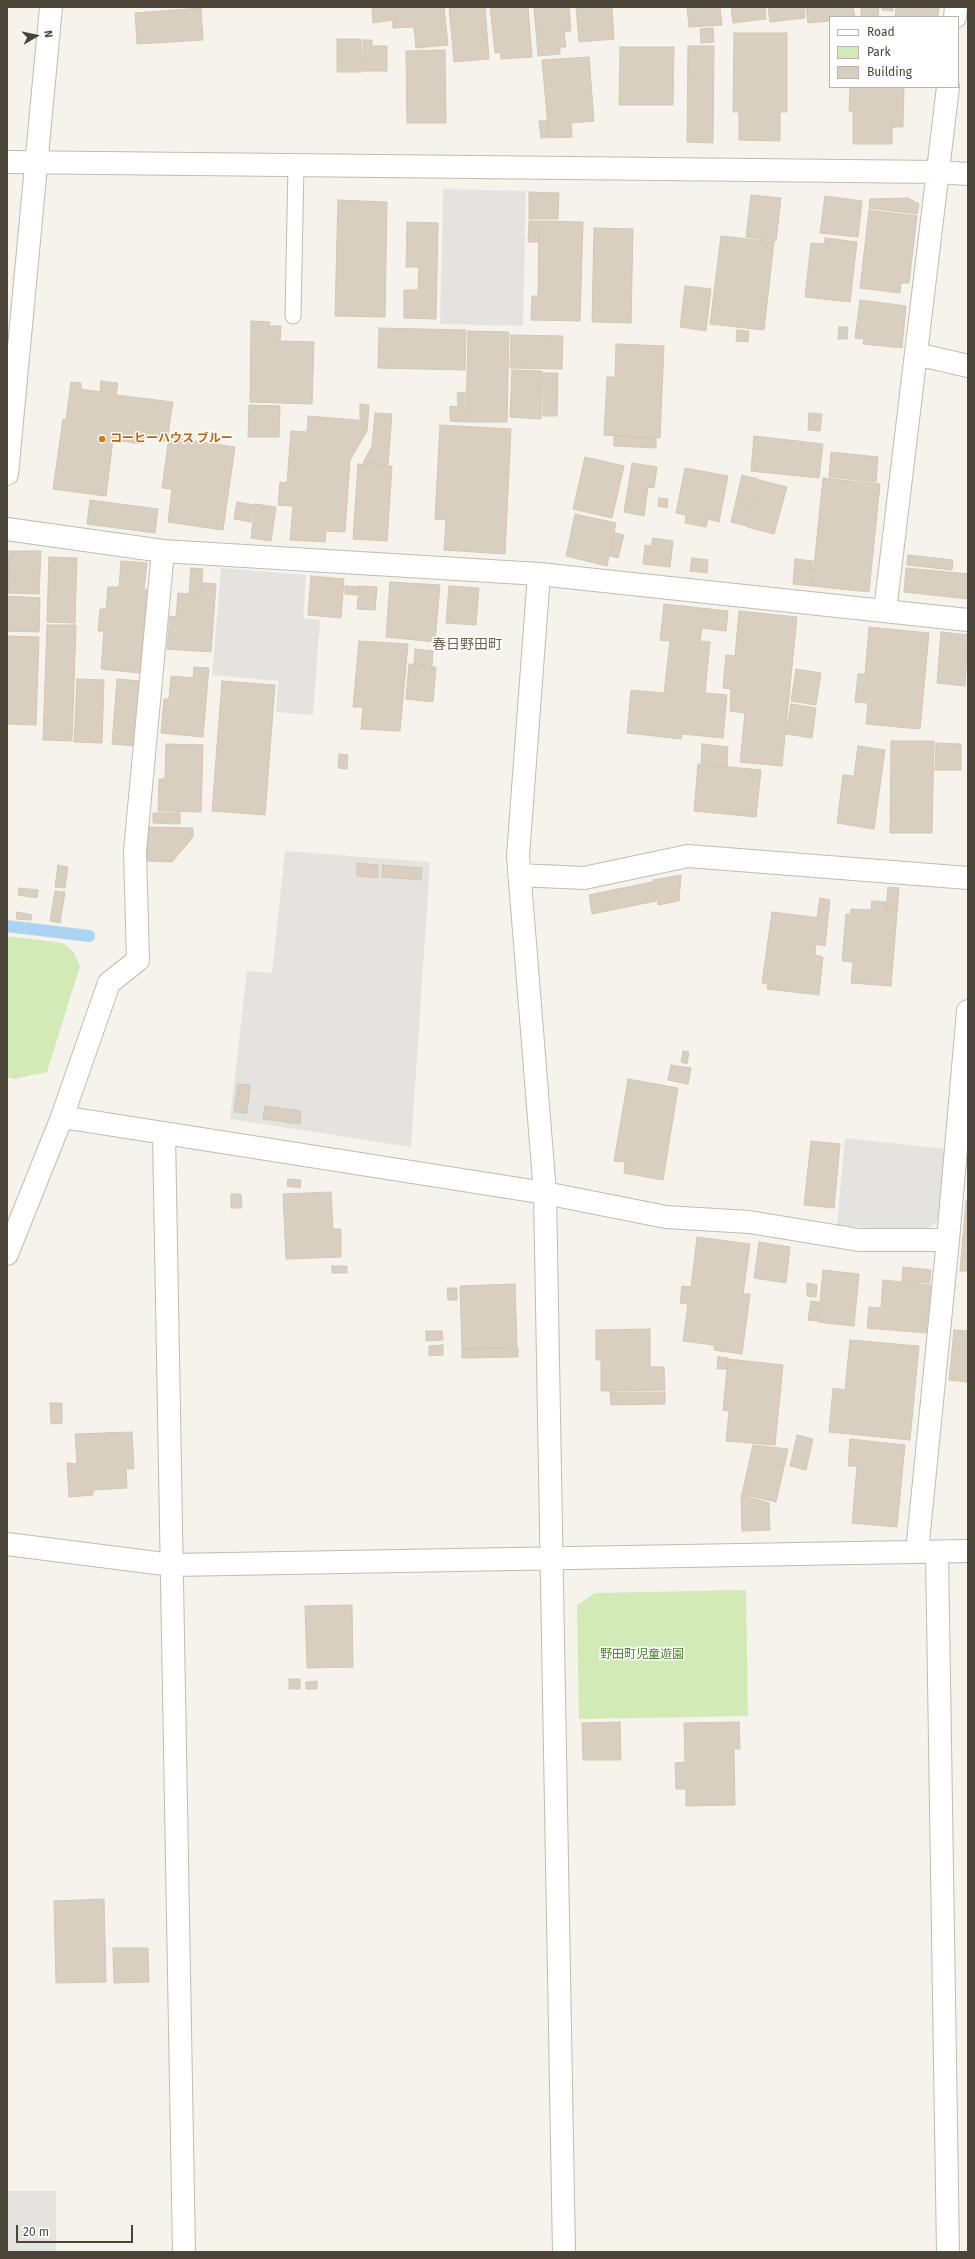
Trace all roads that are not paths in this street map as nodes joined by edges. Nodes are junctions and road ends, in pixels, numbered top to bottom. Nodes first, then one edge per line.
1 (51, 7) edge
2 (948, 88) edge
3 (7, 162) edge
4 (37, 162) junction
5 (296, 165) junction
6 (939, 172) junction
7 (968, 174) edge
8 (293, 316) dead end
9 (916, 354) junction
10 (968, 366) edge
11 (7, 474) edge
12 (7, 529) edge
13 (163, 551) junction
14 (539, 574) junction
15 (885, 611) junction
16 (968, 620) edge
17 (520, 875) junction
18 (968, 878) edge
19 (968, 1011) edge
20 (62, 1117) junction
21 (164, 1133) junction
22 (545, 1193) junction
23 (948, 1240) junction
24 (7, 1254) edge
25 (7, 1544) edge
26 (968, 1551) edge
27 (927, 1552) junction
28 (552, 1558) junction
29 (172, 1565) junction
30 (184, 2252) edge
31 (564, 2252) edge
32 (948, 2252) edge

1 - 4 street
2 - 6 street
3 - 4 street
4 - 5 street
4 - 11 street
5 - 6 street
5 - 8 lane
6 - 7 street
6 - 9 street
9 - 10 street
9 - 15 street
12 - 13 street
13 - 14 street
13 - 20 street
14 - 15 street
14 - 17 street
15 - 16 street
17 - 18 street
17 - 22 street
19 - 23 street
20 - 21 street
20 - 24 street
21 - 22 street
21 - 29 street
22 - 23 street
22 - 28 street
23 - 27 street
25 - 29 street
26 - 27 street
27 - 28 street
27 - 32 street
28 - 29 street
28 - 31 street
29 - 30 street

